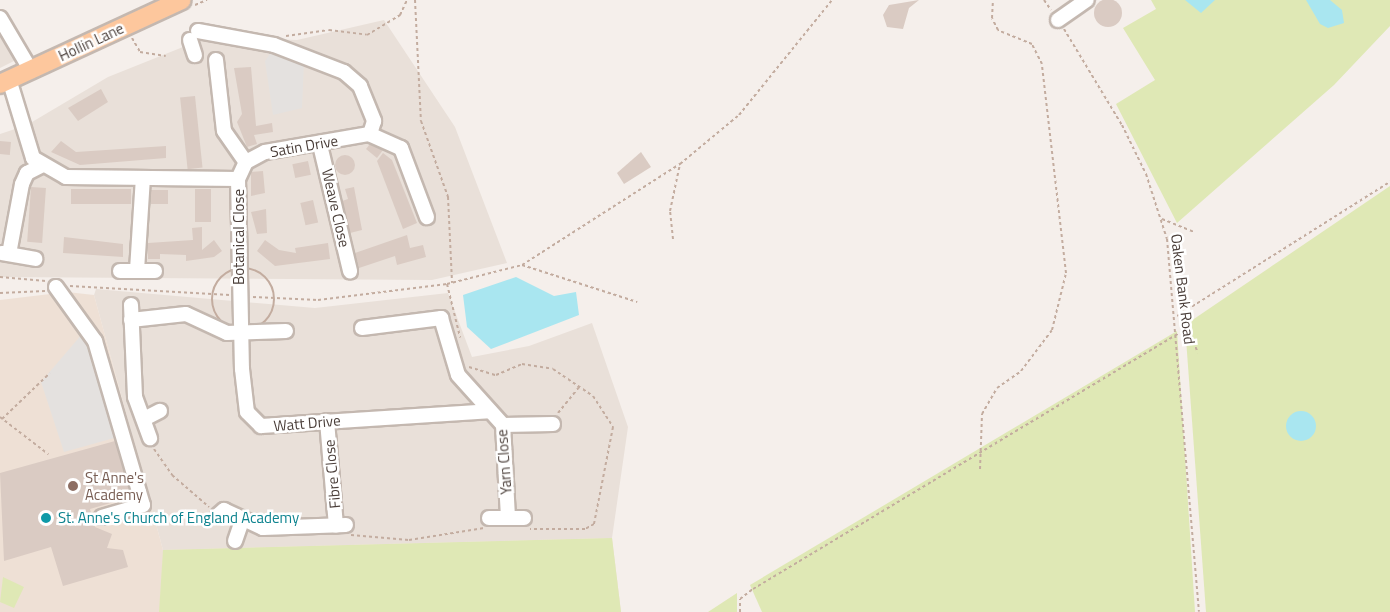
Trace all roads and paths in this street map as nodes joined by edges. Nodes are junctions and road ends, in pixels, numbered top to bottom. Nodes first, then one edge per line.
1 (207, 0) edge
2 (407, 0) edge
3 (415, 0) edge
4 (832, 0) edge
5 (993, 0) edge
6 (1044, 0) edge
7 (1087, 0) edge
8 (184, 5) edge
9 (0, 18) edge
10 (1058, 20) junction
11 (126, 26) junction
12 (274, 41) junction
13 (195, 55) dead end
14 (166, 56) dead end
15 (216, 60) dead end
16 (30, 69) junction
17 (4, 81) edge
18 (370, 134) junction
19 (320, 145) junction
20 (246, 162) junction
21 (680, 164) junction
22 (41, 166) junction
23 (143, 178) junction
24 (238, 179) junction
25 (1390, 182) edge
26 (426, 217) dead end
27 (1162, 219) junction
28 (1195, 232) dead end
29 (673, 239) dead end
30 (10, 254) edge
31 (35, 259) dead end
32 (522, 265) junction
33 (137, 270) junction
34 (120, 271) dead end
35 (154, 271) dead end
36 (350, 271) dead end
37 (0, 277) edge
38 (452, 283) junction
39 (440, 285) dead end
40 (56, 287) junction
41 (0, 294) edge
42 (239, 296) joint
43 (637, 302) dead end
44 (131, 305) dead end
45 (1180, 315) junction
46 (131, 320) junction
47 (362, 328) dead end
48 (286, 331) dead end
49 (239, 333) junction
50 (1179, 334) junction
51 (1198, 353) dead end
52 (50, 373) dead end
53 (580, 386) dead end
54 (160, 411) dead end
55 (489, 411) junction
56 (1, 418) edge
57 (144, 419) junction
58 (327, 421) junction
59 (553, 424) joint
60 (503, 425) junction
61 (150, 438) joint
62 (48, 453) dead end
63 (979, 454) junction
64 (980, 469) dead end
65 (218, 515) joint
66 (102, 517) dead end
67 (507, 517) junction
68 (489, 518) joint
69 (524, 518) dead end
70 (242, 521) junction
71 (341, 526) junction
72 (235, 542) dead end
73 (740, 612) edge
74 (1199, 612) edge

1 - 8 path
2 - 12 path
3 - 38 path
4 - 21 path
5 - 63 path
6 - 10 path, Oaken Bank Road
7 - 10 street
8 - 11 main road, Hollin Lane
9 - 16 street
10 - 27 path, Oaken Bank Road
11 - 14 path
11 - 16 main road, Hollin Lane
12 - 13 street
12 - 18 street
15 - 20 street
16 - 17 main road, Hollin Lane
17 - 22 street
18 - 19 street, Satin Drive
18 - 26 street
19 - 20 street, Satin Drive
19 - 36 street, Weave Close
20 - 24 street
21 - 29 path
21 - 32 path
22 - 23 street
22 - 30 street
23 - 24 street
23 - 33 street
24 - 42 street, Botanical Close
25 - 45 path
27 - 28 path
27 - 45 path, Oaken Bank Road
30 - 31 street
32 - 38 path
32 - 43 path
33 - 34 street
33 - 35 street
37 - 40 path
38 - 39 path
40 - 41 path
40 - 66 street
42 - 49 street, Watt Drive
44 - 46 street
45 - 50 path, Oaken Bank Road
45 - 51 path
46 - 49 street
46 - 57 street
47 - 55 street, Yarn Close
48 - 49 street
49 - 58 street, Watt Drive
50 - 63 path
50 - 74 path, Oaken Bank Road
52 - 56 path
53 - 59 path
54 - 57 street
55 - 58 street, Watt Drive
55 - 60 street, Yarn Close
56 - 62 path
57 - 61 street
58 - 71 street, Fibre Close
59 - 60 street
60 - 67 street, Yarn Close
61 - 65 path
63 - 64 path
63 - 73 path
65 - 70 street, Fibre Close
67 - 68 street, Yarn Close
67 - 69 street, Yarn Close
68 - 71 path
70 - 71 street, Fibre Close
70 - 72 street

